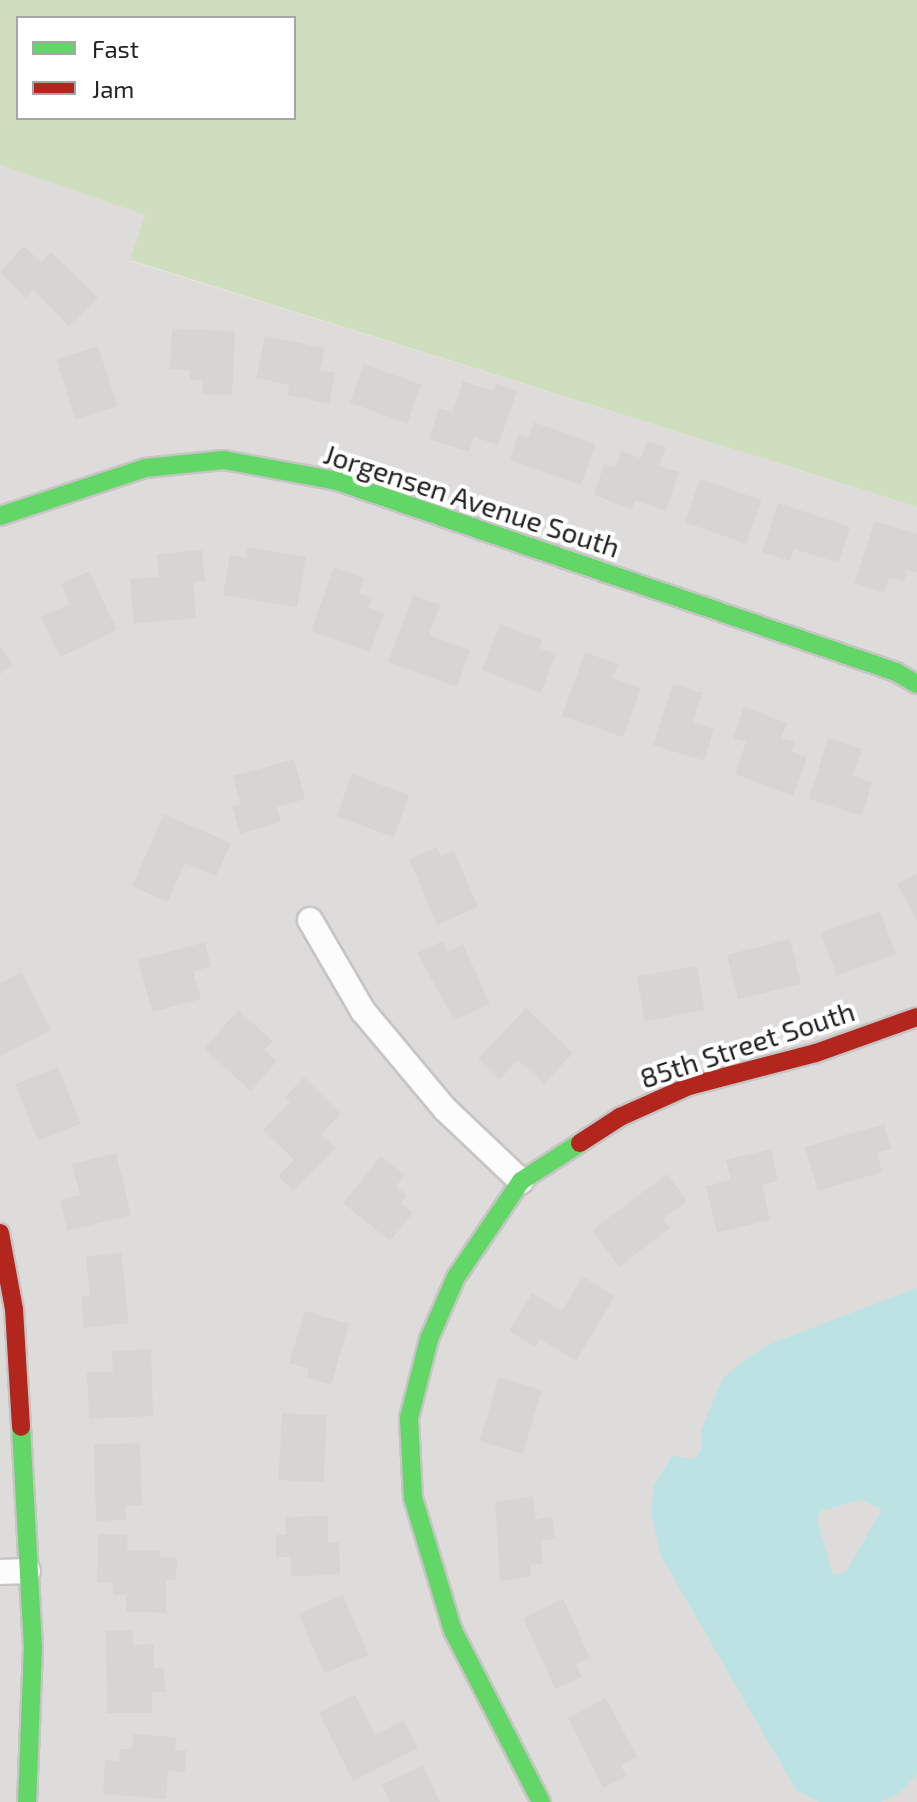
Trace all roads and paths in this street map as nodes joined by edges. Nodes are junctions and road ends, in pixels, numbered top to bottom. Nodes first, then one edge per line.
1 (0, 516) edge
2 (917, 684) edge
3 (310, 920) dead end
4 (917, 1017) edge
5 (521, 1181) junction
6 (0, 1233) edge
7 (28, 1571) junction
8 (0, 1572) edge
9 (27, 1802) edge
10 (541, 1802) edge

1 - 2 street, Jorgensen Avenue South
3 - 5 street
4 - 5 street, 85th Street South
5 - 10 street, 85th Street South
6 - 7 street
7 - 8 street
7 - 9 street

